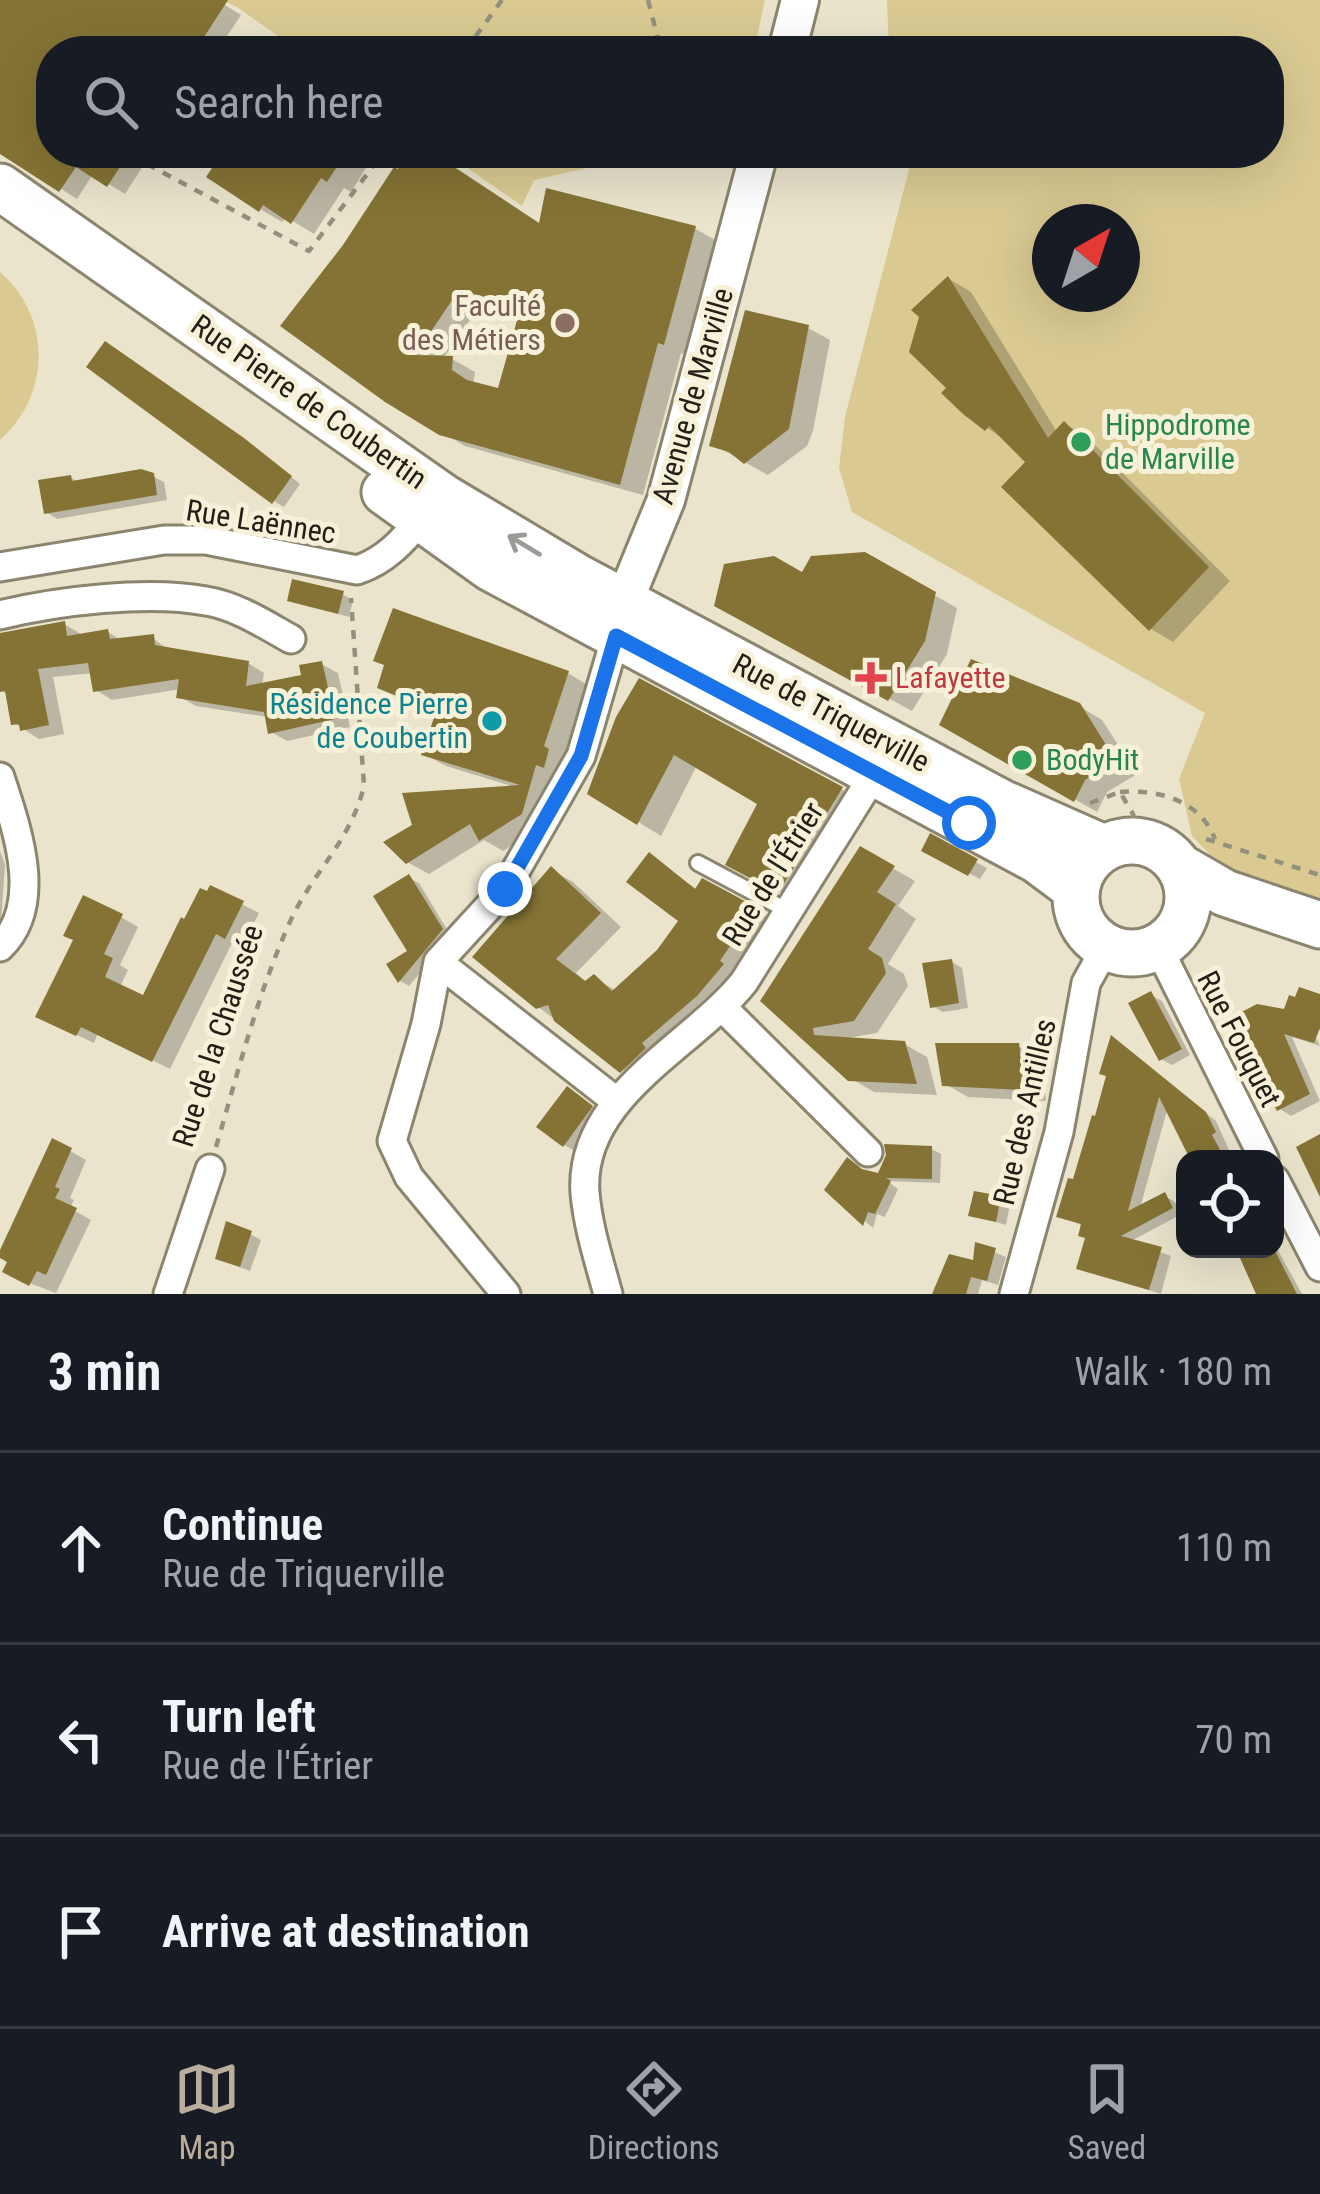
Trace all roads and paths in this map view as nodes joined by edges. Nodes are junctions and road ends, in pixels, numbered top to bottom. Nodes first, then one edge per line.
1 (502, 0) edge
2 (649, 0) edge
3 (800, 0) edge
4 (476, 36) edge
5 (657, 36) edge
6 (791, 36) edge
7 (154, 168) edge
8 (372, 168) edge
9 (755, 168) edge
10 (0, 187) edge
11 (0, 220) edge
12 (421, 519) junction
13 (0, 567) edge
14 (351, 597) dead end
15 (0, 615) edge
16 (621, 620) junction
17 (291, 639) dead end
18 (875, 773) junction
19 (0, 777) edge
20 (1120, 792) dead end
21 (1104, 848) junction
22 (1188, 854) junction
23 (698, 863) dead end
24 (1320, 875) edge
25 (1076, 889) junction
26 (788, 911) junction
27 (1320, 926) edge
28 (1169, 937) junction
29 (0, 947) edge
30 (1106, 947) junction
31 (1320, 957) edge
32 (438, 962) junction
33 (723, 1008) junction
34 (616, 1101) junction
35 (1260, 1150) edge
36 (868, 1152) dead end
37 (210, 1169) joint
38 (1284, 1198) edge
39 (1320, 1268) edge
40 (168, 1294) edge
41 (506, 1294) edge
42 (608, 1294) edge
43 (1014, 1294) edge

1 - 4 path
2 - 5 path
3 - 6 street
7 - 8 path
9 - 16 street, Avenue de Marville
16 -> 10 main road, Rue Pierre de Coubertin
11 - 12 main road, Rue Pierre de Coubertin
12 - 13 street, Rue Laënnec
12 - 16 main road, Rue Pierre de Coubertin
14 - 37 path, Rue de la Chaussée
15 - 17 street
16 - 18 main road, Rue de Triquerville
16 - 21 main road, Rue de Triquerville
16 - 32 street
18 - 25 main road, Rue de Triquerville
18 - 26 street, Rue de l'Étrier
19 - 29 street
20 - 22 path
21 - 22 main road
21 - 25 main road
22 - 24 path
22 - 27 main road
22 - 28 main road
23 - 26 lane
25 - 30 main road
26 - 33 street, Rue de l'Étrier
28 - 30 main road
28 - 31 main road
28 - 35 street, Rue Fouquet
30 - 43 street, Rue des Antilles
32 - 34 street
32 - 41 street
33 - 34 street, Rue de l'Étrier
33 - 36 street
34 - 42 street, Rue de l'Étrier
37 - 40 street, Rue de la Chaussée
38 - 39 street

